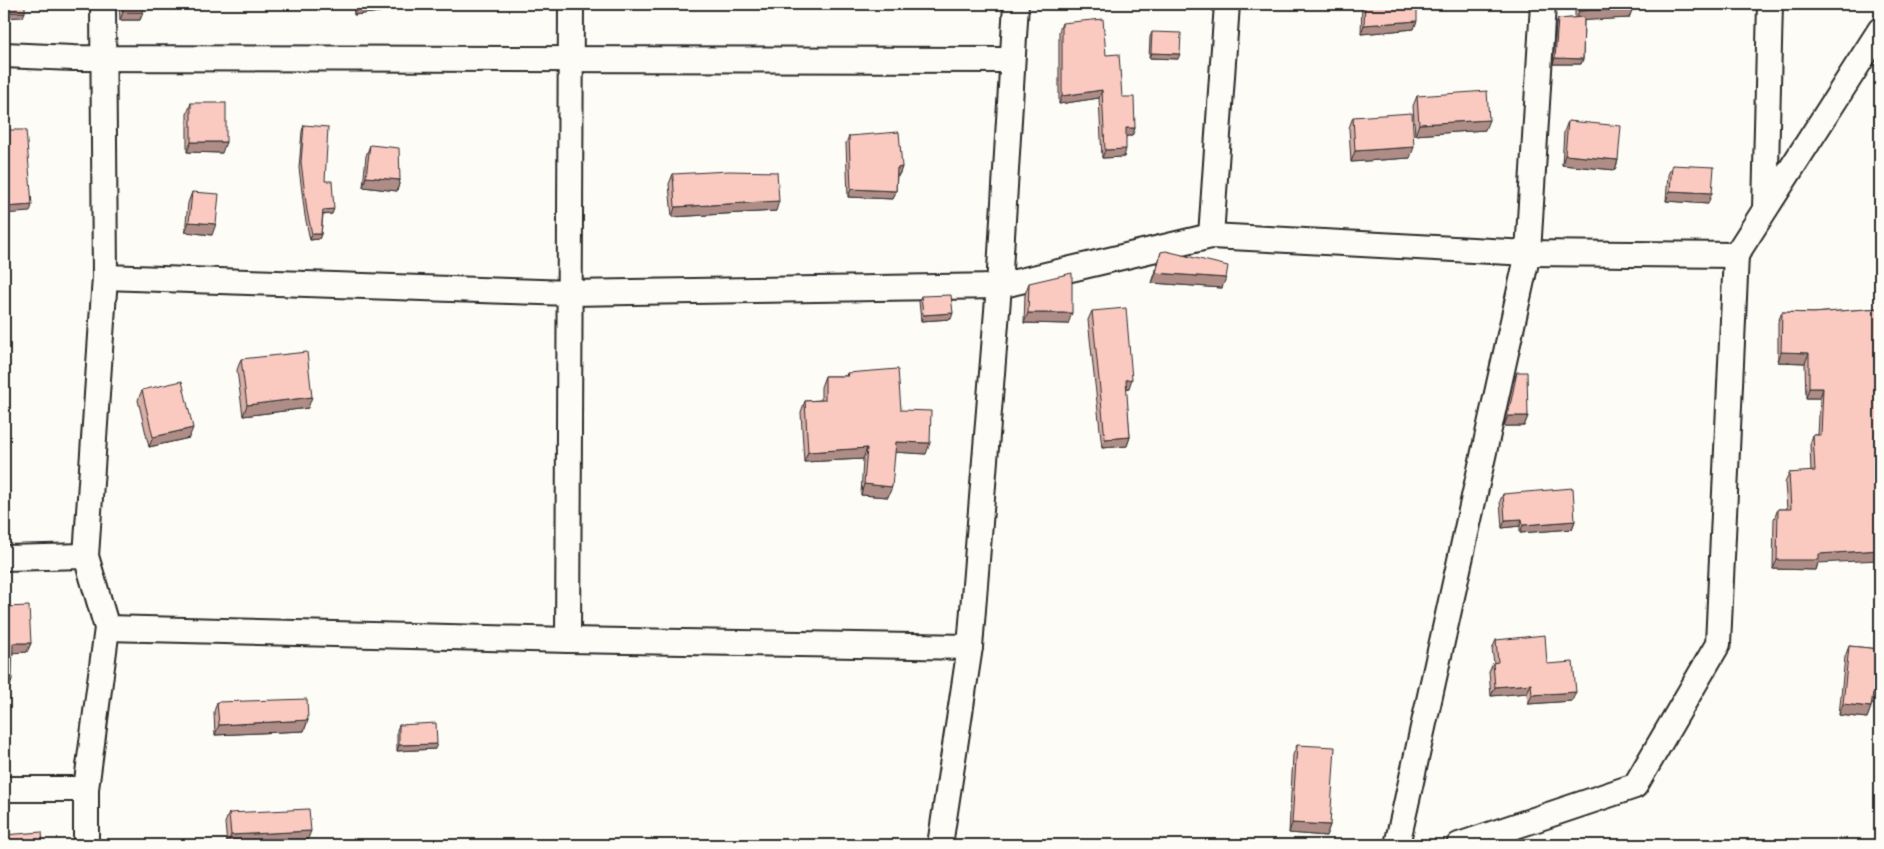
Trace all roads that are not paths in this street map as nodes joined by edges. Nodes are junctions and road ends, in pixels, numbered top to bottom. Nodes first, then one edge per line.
1 (103, 4) edge
2 (572, 4) edge
3 (1016, 4) edge
4 (1226, 4) edge
5 (1543, 4) edge
6 (1770, 4) edge
7 (1880, 30) edge
8 (4, 55) edge
9 (103, 58) junction
10 (571, 59) junction
11 (1012, 60) junction
12 (1766, 208) junction
13 (1211, 236) junction
14 (1528, 253) junction
15 (1736, 255) junction
16 (105, 277) junction
17 (999, 286) junction
18 (570, 293) junction
19 (86, 556) junction
20 (4, 558) edge
21 (106, 628) junction
22 (568, 640) junction
23 (970, 647) junction
24 (4, 789) edge
25 (86, 789) junction
26 (86, 845) edge
27 (940, 845) edge
28 (1397, 845) edge
29 (1459, 845) edge

1 - 9 street
2 - 10 street
3 - 11 street
4 - 13 street
5 - 14 street
6 - 12 street
7 - 12 street
8 - 9 street
9 - 10 street
9 - 16 street
10 - 11 street
10 - 18 street
11 - 17 street
12 - 15 street
13 - 14 street
13 - 17 street
14 - 15 street
14 - 28 street
15 - 29 street
16 - 18 street
16 - 19 street
17 - 18 street
17 - 23 street
18 - 22 street
19 - 20 street
19 - 21 street
21 - 22 street
21 - 25 street
22 - 23 street
23 - 27 street
24 - 25 street
25 - 26 street

